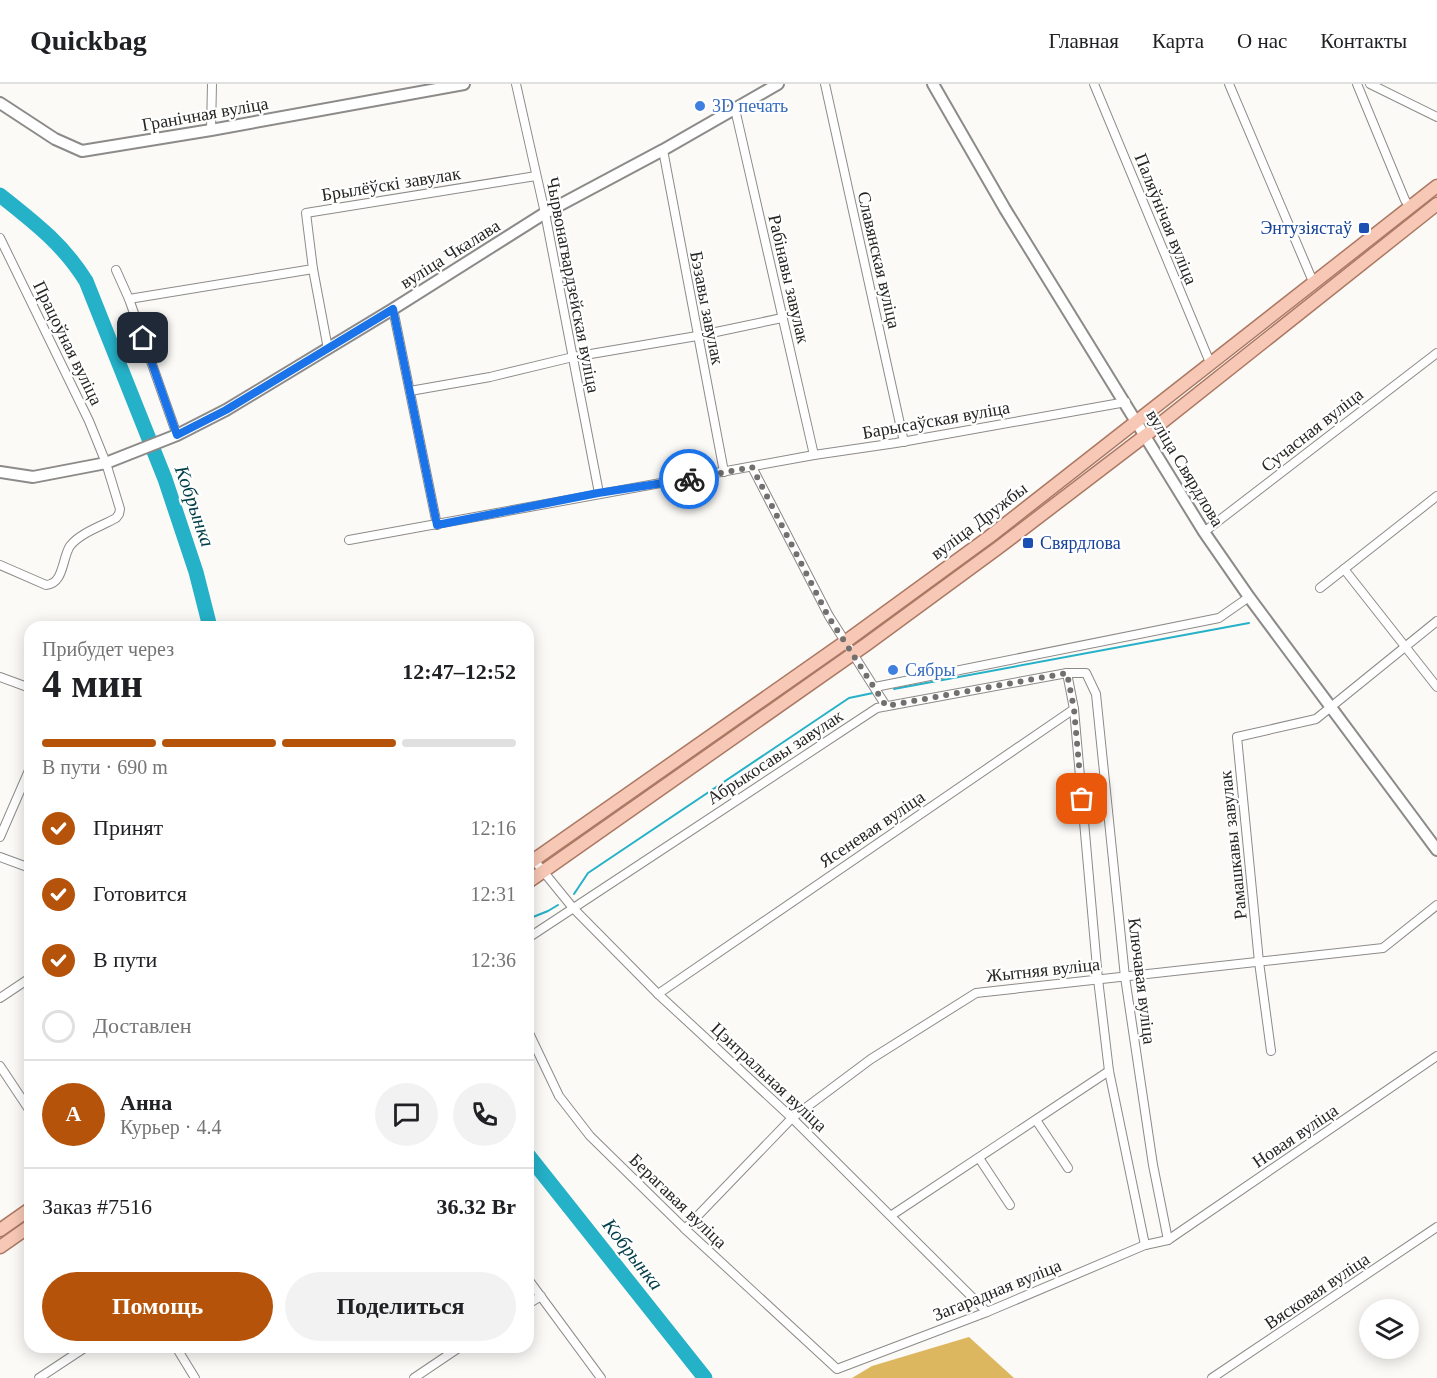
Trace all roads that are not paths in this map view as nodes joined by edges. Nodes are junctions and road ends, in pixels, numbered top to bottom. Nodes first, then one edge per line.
1 (212, 84) edge
2 (464, 84) edge
3 (516, 84) edge
4 (778, 84) edge
5 (825, 84) edge
6 (933, 84) edge
7 (1094, 84) edge
8 (1229, 84) edge
9 (1356, 84) edge
10 (1370, 84) edge
11 (0, 103) edge
12 (735, 109) junction
13 (1437, 117) edge
14 (211, 130) junction
15 (663, 150) junction
16 (536, 176) junction
17 (1437, 186) edge
18 (1437, 204) edge
19 (1410, 207) junction
20 (544, 213) junction
21 (0, 238) edge
22 (313, 269) junction
23 (116, 270) dead end
24 (1314, 284) junction
25 (129, 298) junction
26 (393, 309) junction
27 (782, 318) junction
28 (697, 336) junction
29 (328, 349) junction
30 (1437, 353) edge
31 (573, 357) junction
32 (1211, 365) junction
33 (410, 391) junction
34 (1125, 402) junction
35 (1137, 421) junction
36 (177, 435) junction
37 (1146, 435) junction
38 (904, 442) junction
39 (814, 455) junction
40 (106, 462) junction
41 (752, 467) junction
42 (0, 472) edge
43 (724, 472) junction
44 (1077, 486) junction
45 (598, 493) junction
46 (1437, 496) edge
47 (437, 525) junction
48 (1204, 532) junction
49 (350, 540) dead end
50 (0, 565) edge
51 (1344, 569) junction
52 (1320, 588) dead end
53 (918, 590) junction
54 (1249, 597) junction
55 (1437, 621) edge
56 (845, 642) junction
57 (1405, 646) junction
58 (853, 653) junction
59 (1067, 673) junction
60 (0, 676) edge
61 (24, 686) edge
62 (875, 687) junction
63 (1437, 687) edge
64 (781, 703) junction
65 (1331, 705) junction
66 (886, 706) junction
67 (1074, 709) junction
68 (24, 782) edge
69 (602, 813) junction
70 (0, 837) edge
71 (1436, 846) edge
72 (0, 857) edge
73 (534, 860) edge
74 (534, 865) edge
75 (24, 866) edge
76 (542, 872) junction
77 (534, 878) edge
78 (1437, 905) edge
79 (573, 908) junction
80 (534, 934) edge
81 (1259, 962) junction
82 (1125, 976) junction
83 (1098, 980) junction
84 (24, 982) edge
85 (658, 994) junction
86 (0, 998) edge
87 (534, 1044) edge
88 (1271, 1051) dead end
89 (1437, 1056) edge
90 (0, 1066) edge
91 (1110, 1071) junction
92 (24, 1100) edge
93 (792, 1118) junction
94 (1036, 1120) junction
95 (979, 1158) junction
96 (1068, 1167) dead end
97 (1010, 1204) dead end
98 (24, 1213) edge
99 (892, 1215) junction
100 (24, 1226) edge
101 (1437, 1227) edge
102 (0, 1229) edge
103 (685, 1229) junction
104 (24, 1230) edge
105 (1168, 1240) junction
106 (3, 1244) edge
107 (1145, 1245) junction
108 (534, 1287) edge
109 (541, 1296) junction
110 (534, 1300) edge
111 (987, 1312) junction
112 (77, 1353) edge
113 (180, 1353) edge
114 (451, 1353) edge
115 (837, 1369) joint
116 (39, 1378) edge
117 (195, 1378) edge
118 (414, 1378) edge
119 (601, 1378) edge
120 (1212, 1378) edge

1 - 14 street
2 - 14 main road, Гранічная вуліца
3 - 16 street, Чырвонагвардзейская вуліца
4 - 12 main road, вуліца Чкалава
5 - 38 street, Славянская вуліца
6 - 34 main road, вуліца Свярдлова
7 - 32 street, Паляўнічая вуліца
8 - 24 street
9 - 19 street
10 - 13 street
11 - 14 main road, Гранічная вуліца
12 - 15 main road, вуліца Чкалава
12 - 27 street, Рабінавы завулак
15 - 20 main road, вуліца Чкалава
15 - 28 street, Бэзавы завулак
16 - 20 street, Чырвонагвардзейская вуліца
16 - 22 street, Брылёўскі завулак
17 - 19 main road, вуліца Дружбы
18 - 37 main road, вуліца Дружбы
19 - 24 main road, вуліца Дружбы
20 - 26 main road, вуліца Чкалава
20 - 31 street, Чырвонагвардзейская вуліца
21 - 40 street, Працоўная вуліца
22 - 25 street
22 - 29 street, Брылёўскі завулак
23 - 25 street
24 - 32 main road, вуліца Дружбы
25 - 36 street
26 - 29 main road, вуліца Чкалава
26 - 33 street
27 - 28 street
27 - 39 street, Рабінавы завулак
28 - 31 street
28 - 43 street, Бэзавы завулак
29 - 36 main road, вуліца Чкалава
30 - 48 street, Сучасная вуліца
31 - 33 street
31 - 45 street, Чырвонагвардзейская вуліца
32 - 35 main road, вуліца Дружбы
32 - 37 main road
33 - 47 street
34 - 35 main road, вуліца Свярдлова
34 - 38 street, Барысаўская вуліца
35 - 37 main road, вуліца Свярдлова
35 - 44 main road
35 - 53 main road, вуліца Дружбы
36 - 40 main road, вуліца Чкалава
37 - 44 main road, вуліца Дружбы
37 - 48 main road, вуліца Свярдлова
38 - 39 street, Барысаўская вуліца
39 - 41 street, Барысаўская вуліца
40 - 42 main road, вуліца Чкалава
40 - 50 street, Працоўная вуліца
41 - 43 street, Барысаўская вуліца
41 - 56 street
43 - 45 street, Барысаўская вуліца
44 - 58 main road, вуліца Дружбы
45 - 47 street, Барысаўская вуліца
46 - 51 street
47 - 49 street, Барысаўская вуліца
48 - 54 main road, вуліца Свярдлова
51 - 52 street
51 - 57 street
53 - 56 main road, вуліца Дружбы
53 - 58 main road
54 - 62 street
54 - 65 main road, вуліца Свярдлова
55 - 57 street
56 - 58 street
56 - 64 main road
56 - 69 main road, вуліца Дружбы
57 - 63 street
57 - 65 street
58 - 62 street
58 - 64 main road, вуліца Дружбы
59 - 66 street, Абрыкосавы завулак
59 - 67 street
59 - 82 street, Ключавая вуліца
60 - 61 street
62 - 66 street
64 - 76 main road, вуліца Дружбы
65 - 71 main road, вуліца Свярдлова
65 - 81 street, Рамашкавы завулак
66 - 79 street, Абрыкосавы завулак
67 - 83 street
67 - 85 street, Ясеневая вуліца
68 - 70 street
69 - 73 main road, вуліца Дружбы
69 - 76 main road
72 - 75 street
74 - 76 street, Цэнтральная вуліца
76 - 77 main road, вуліца Дружбы
76 - 79 street, Цэнтральная вуліца
78 - 81 street, Жытняя вуліца
79 - 80 street, Абрыкосавы завулак
79 - 85 street, Цэнтральная вуліца
81 - 82 street, Жытняя вуліца
81 - 88 street, Рамашкавы завулак
82 - 83 street, Жытняя вуліца
82 - 105 street, Ключавая вуліца
83 - 91 street
83 - 93 street, Жытняя вуліца
84 - 86 street
85 - 93 street, Цэнтральная вуліца
87 - 103 street, Берагавая вуліца
89 - 105 street, Новая вуліца
90 - 92 street
91 - 94 street
91 - 107 street
93 - 99 street, Цэнтральная вуліца
93 - 103 street, Жытняя вуліца
94 - 95 street
94 - 96 street
95 - 97 street
95 - 99 street
98 - 102 main road
99 - 111 street, Цэнтральная вуліца
100 - 106 main road
101 - 120 street, Вясковая вуліца
103 - 115 street, Берагавая вуліца
104 - 106 main road
105 - 107 street, Загарадная вуліца
107 - 111 street, Загарадная вуліца
108 - 109 street
109 - 110 street
109 - 119 street
111 - 115 street, Загарадная вуліца
112 - 116 street
113 - 117 street
114 - 118 street

